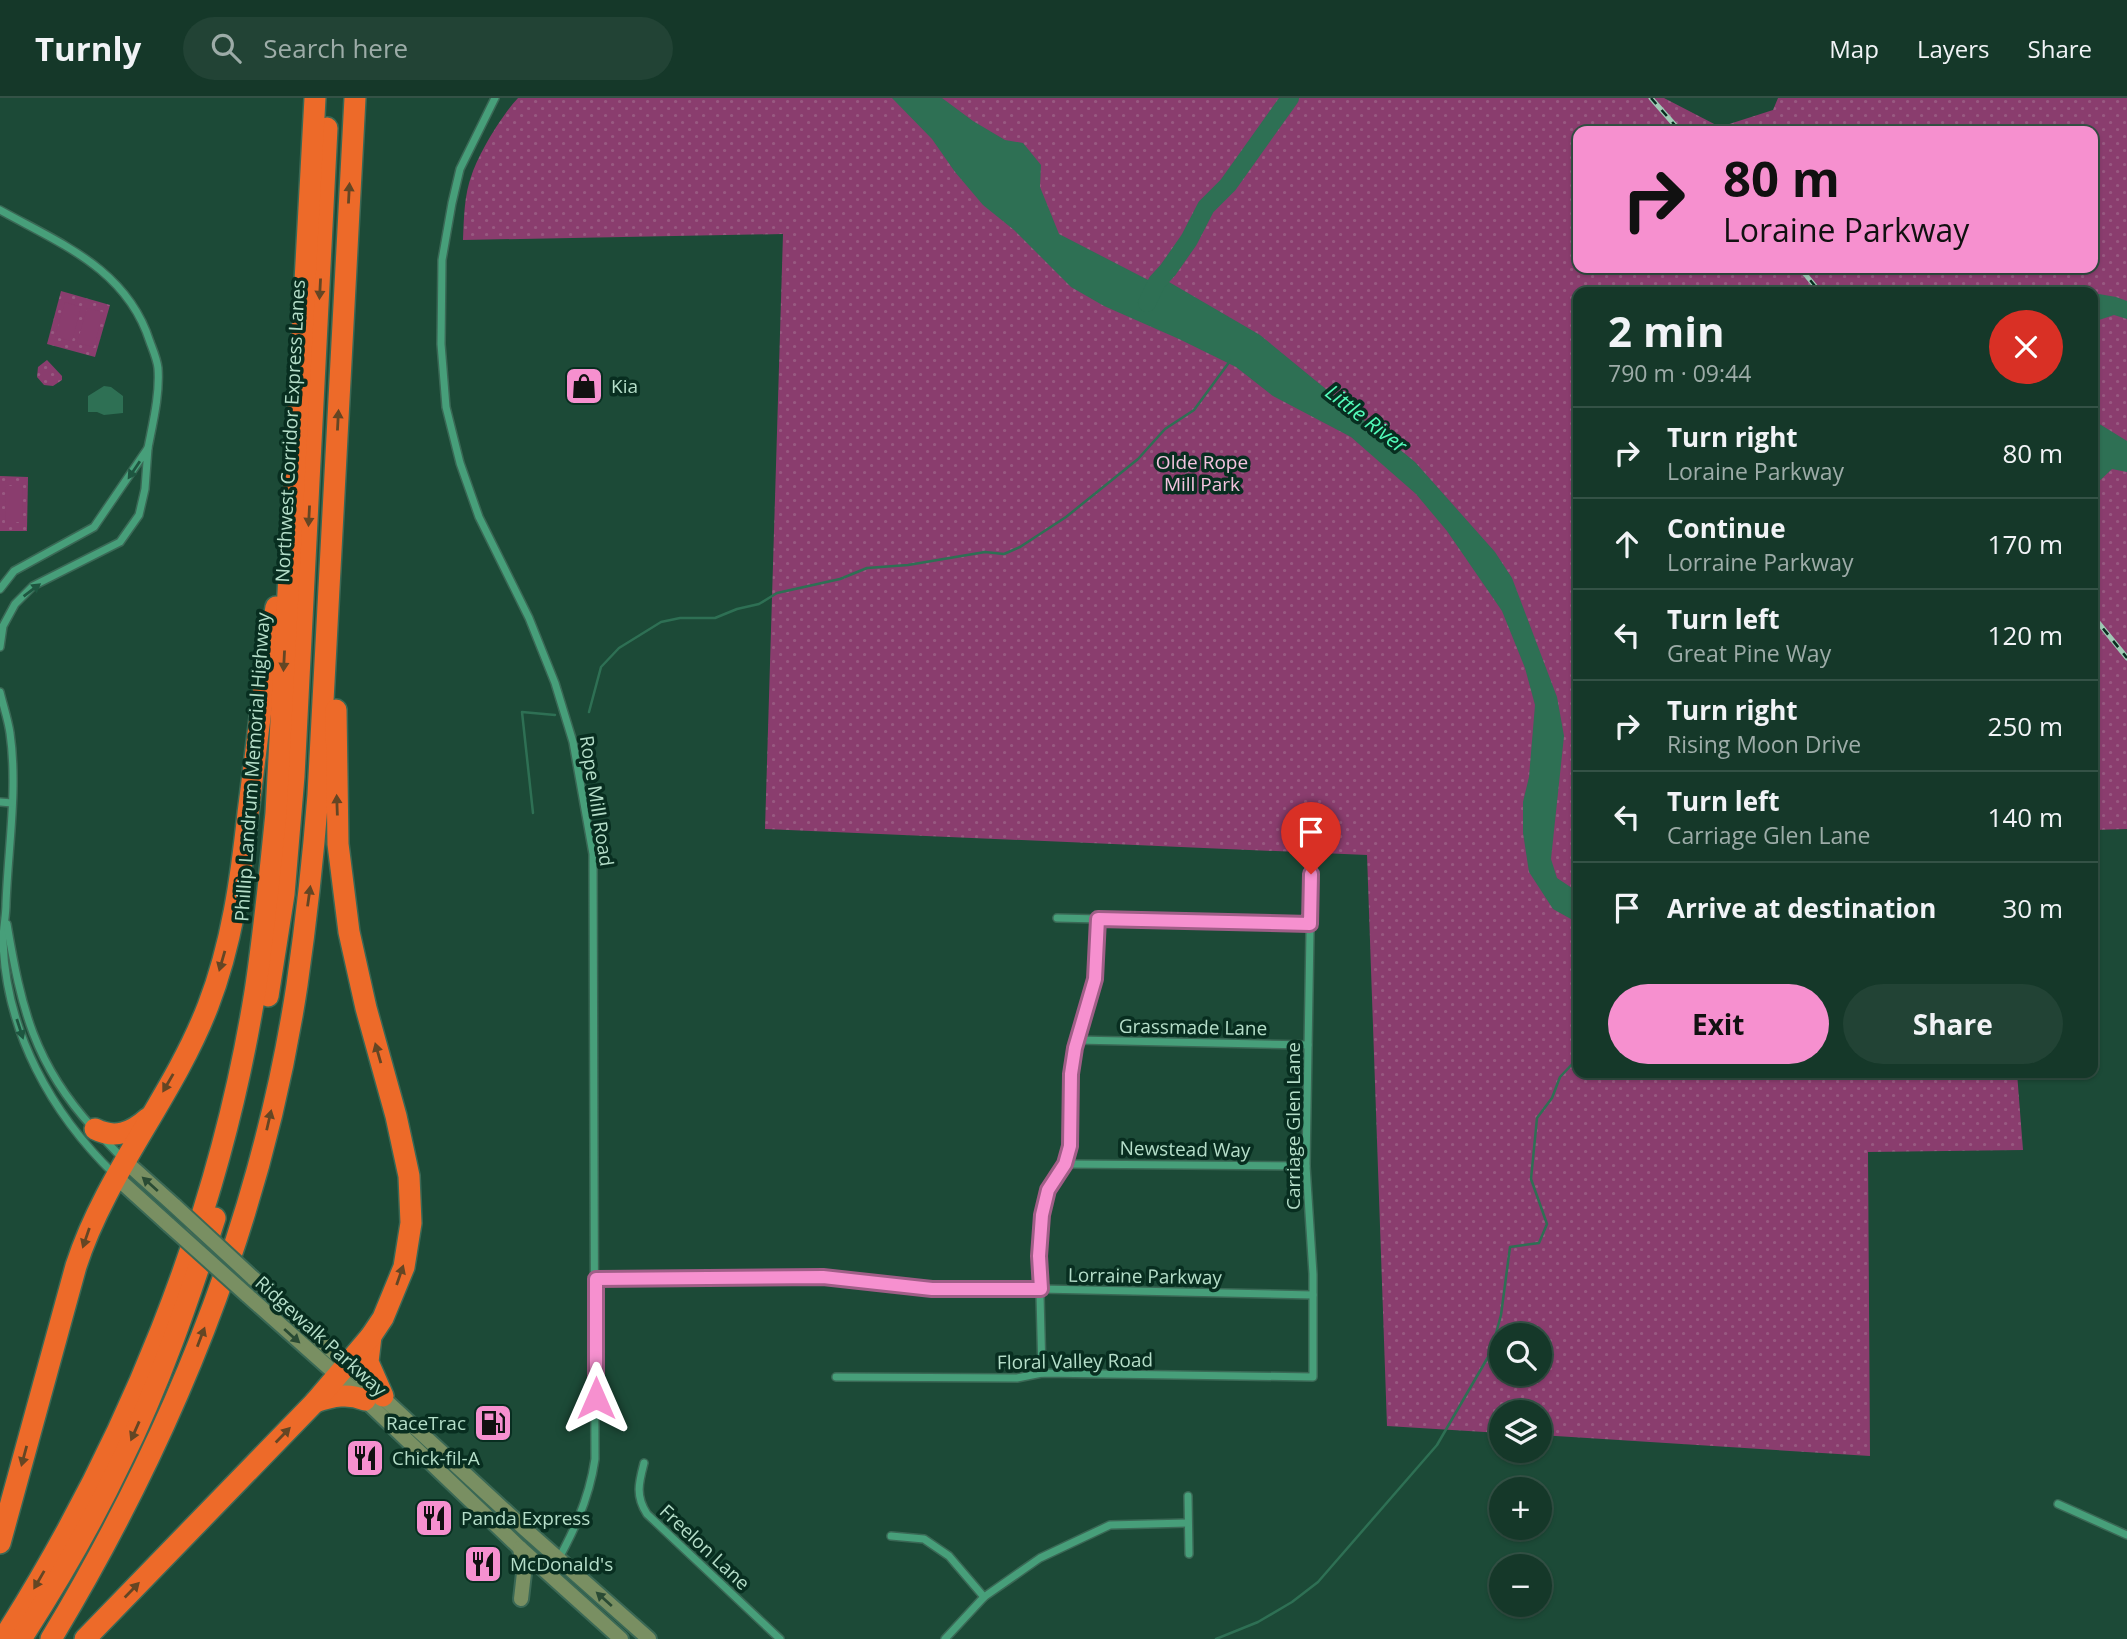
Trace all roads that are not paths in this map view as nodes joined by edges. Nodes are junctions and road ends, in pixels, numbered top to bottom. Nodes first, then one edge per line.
1 (315, 98) edge
2 (329, 98) edge
3 (355, 98) edge
4 (495, 98) edge
5 (0, 210) edge
6 (148, 448) junction
7 (292, 519) junction
8 (330, 561) junction
9 (0, 589) edge
10 (0, 647) edge
11 (0, 692) edge
12 (2, 711) edge
13 (0, 802) edge
14 (12, 803) junction
15 (1311, 874) dead end
16 (6, 914) junction
17 (1057, 918) dead end
18 (1098, 919) junction
19 (1310, 924) junction
20 (16, 981) junction
21 (3, 982) edge
22 (1077, 1040) junction
23 (1308, 1045) junction
24 (149, 1117) junction
25 (94, 1129) junction
26 (1065, 1164) junction
27 (1306, 1166) junction
28 (121, 1169) junction
29 (596, 1279) junction
30 (1041, 1289) junction
31 (1313, 1295) junction
32 (371, 1336) junction
33 (189, 1369) junction
34 (343, 1369) junction
35 (1042, 1373) junction
36 (836, 1377) dead end
37 (1313, 1377) joint
38 (374, 1398) junction
39 (315, 1402) junction
40 (644, 1463) dead end
41 (1188, 1496) dead end
42 (2058, 1504) dead end
43 (1187, 1522) junction
44 (2127, 1535) edge
45 (891, 1536) dead end
46 (0, 1543) edge
47 (520, 1548) junction
48 (1189, 1555) dead end
49 (558, 1559) junction
50 (549, 1574) junction
51 (984, 1597) junction
52 (521, 1599) dead end
53 (3, 1639) edge
54 (21, 1639) edge
55 (37, 1639) edge
56 (51, 1639) edge
57 (85, 1639) edge
58 (621, 1639) edge
59 (649, 1639) edge
60 (780, 1639) edge
61 (945, 1639) edge

1 - 7 highway, Phillip Landrum Memorial Highway
2 -> 54 highway, Northwest Corridor Express Lanes
8 -> 3 highway
4 - 29 street, Rope Mill Road
5 - 6 street
6 -> 9 street
10 -> 6 street
7 -> 24 highway
7 -> 53 highway, Phillip Landrum Memorial Highway
32 -> 8 highway
33 -> 8 highway
11 - 12 street
12 - 14 street
13 - 14 street
14 - 16 street
15 - 19 street, Carriage Glen Lane
16 - 20 street
16 - 21 street
17 - 18 street
18 - 19 street
18 - 22 street
19 - 23 street, Carriage Glen Lane
20 - 21 street
20 - 25 street
21 -> 28 street
22 - 23 street, Grassmade Lane
22 - 26 street
23 - 27 street, Carriage Glen Lane
24 - 25 highway
24 - 28 highway
25 - 28 street
26 - 27 street, Newstead Way
26 - 30 street
27 - 31 street, Carriage Glen Lane
34 -> 28 main road, Ridgewalk Parkway, bridge
28 -> 34 main road, Ridgewalk Parkway, bridge
28 -> 46 highway
29 - 30 street, Lorraine Parkway
29 - 49 street, Rope Mill Road
30 - 31 street, Lorraine Parkway
30 - 35 street
31 - 37 street, Carriage Glen Lane
32 - 34 highway
32 - 38 highway
33 - 55 highway
33 - 56 highway
34 - 38 main road, Ridgewalk Parkway
34 - 39 highway
35 - 36 street, Floral Valley Road
35 - 37 street, Floral Valley Road
38 - 39 highway
38 - 47 main road, Ridgewalk Parkway
38 - 49 main road, Ridgewalk Parkway
57 -> 39 highway
40 - 60 street, Freelon Lane
41 - 43 street
42 - 44 street
43 - 48 street
43 - 51 street
45 - 51 street
47 - 50 main road, Ridgewalk Parkway
47 - 52 main road
49 - 50 street, Rope Mill Road
59 -> 49 main road, Ridgewalk Parkway
50 - 58 main road, Ridgewalk Parkway
51 - 61 street

